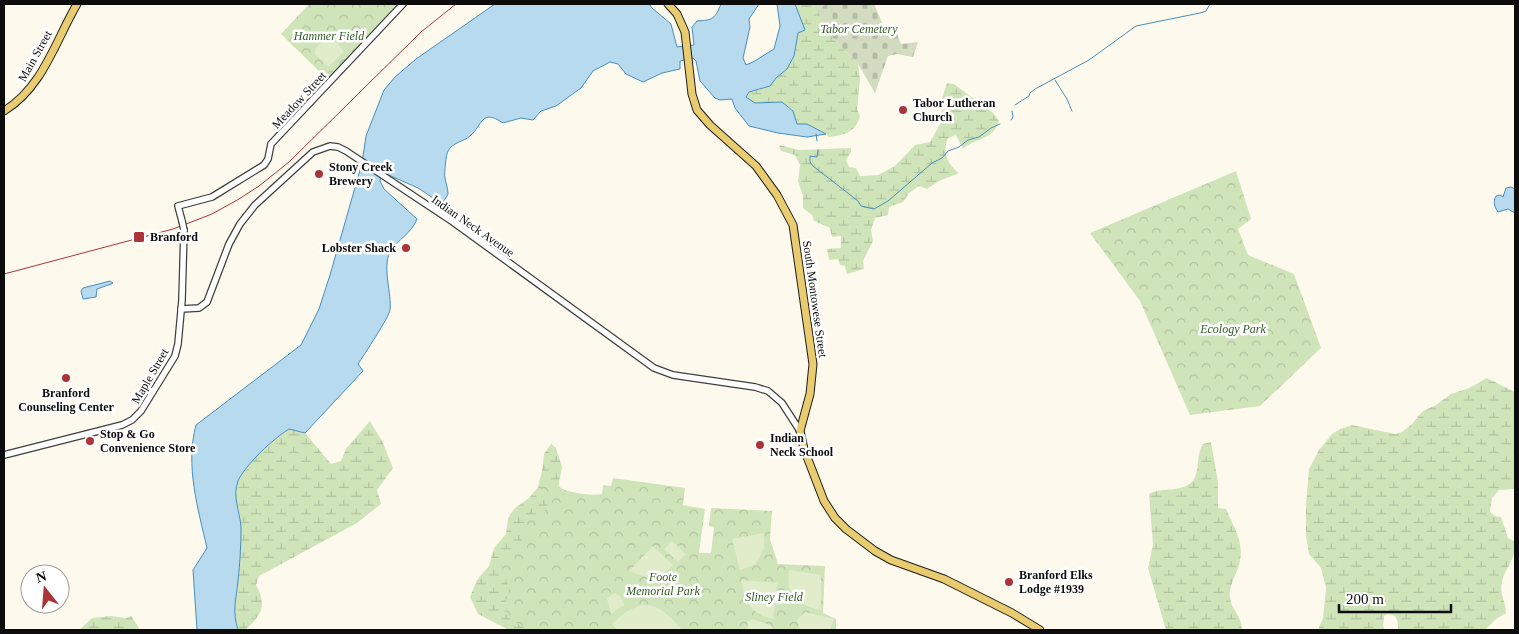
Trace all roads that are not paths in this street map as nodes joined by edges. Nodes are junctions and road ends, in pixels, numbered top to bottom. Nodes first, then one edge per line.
1 (77, 4) edge
2 (402, 4) edge
3 (668, 4) edge
4 (4, 111) edge
5 (178, 206) joint
6 (182, 309) junction
7 (800, 431) junction
8 (4, 455) edge
9 (1040, 630) edge

1 - 4 main road, Main Street
2 - 5 street, Meadow Street
3 - 7 main road, South Montowese Street
5 - 6 street, Maple Street, bridge
6 - 7 street, Indian Neck Avenue
6 - 8 street, Maple Street
7 - 9 main road, South Montowese Street

